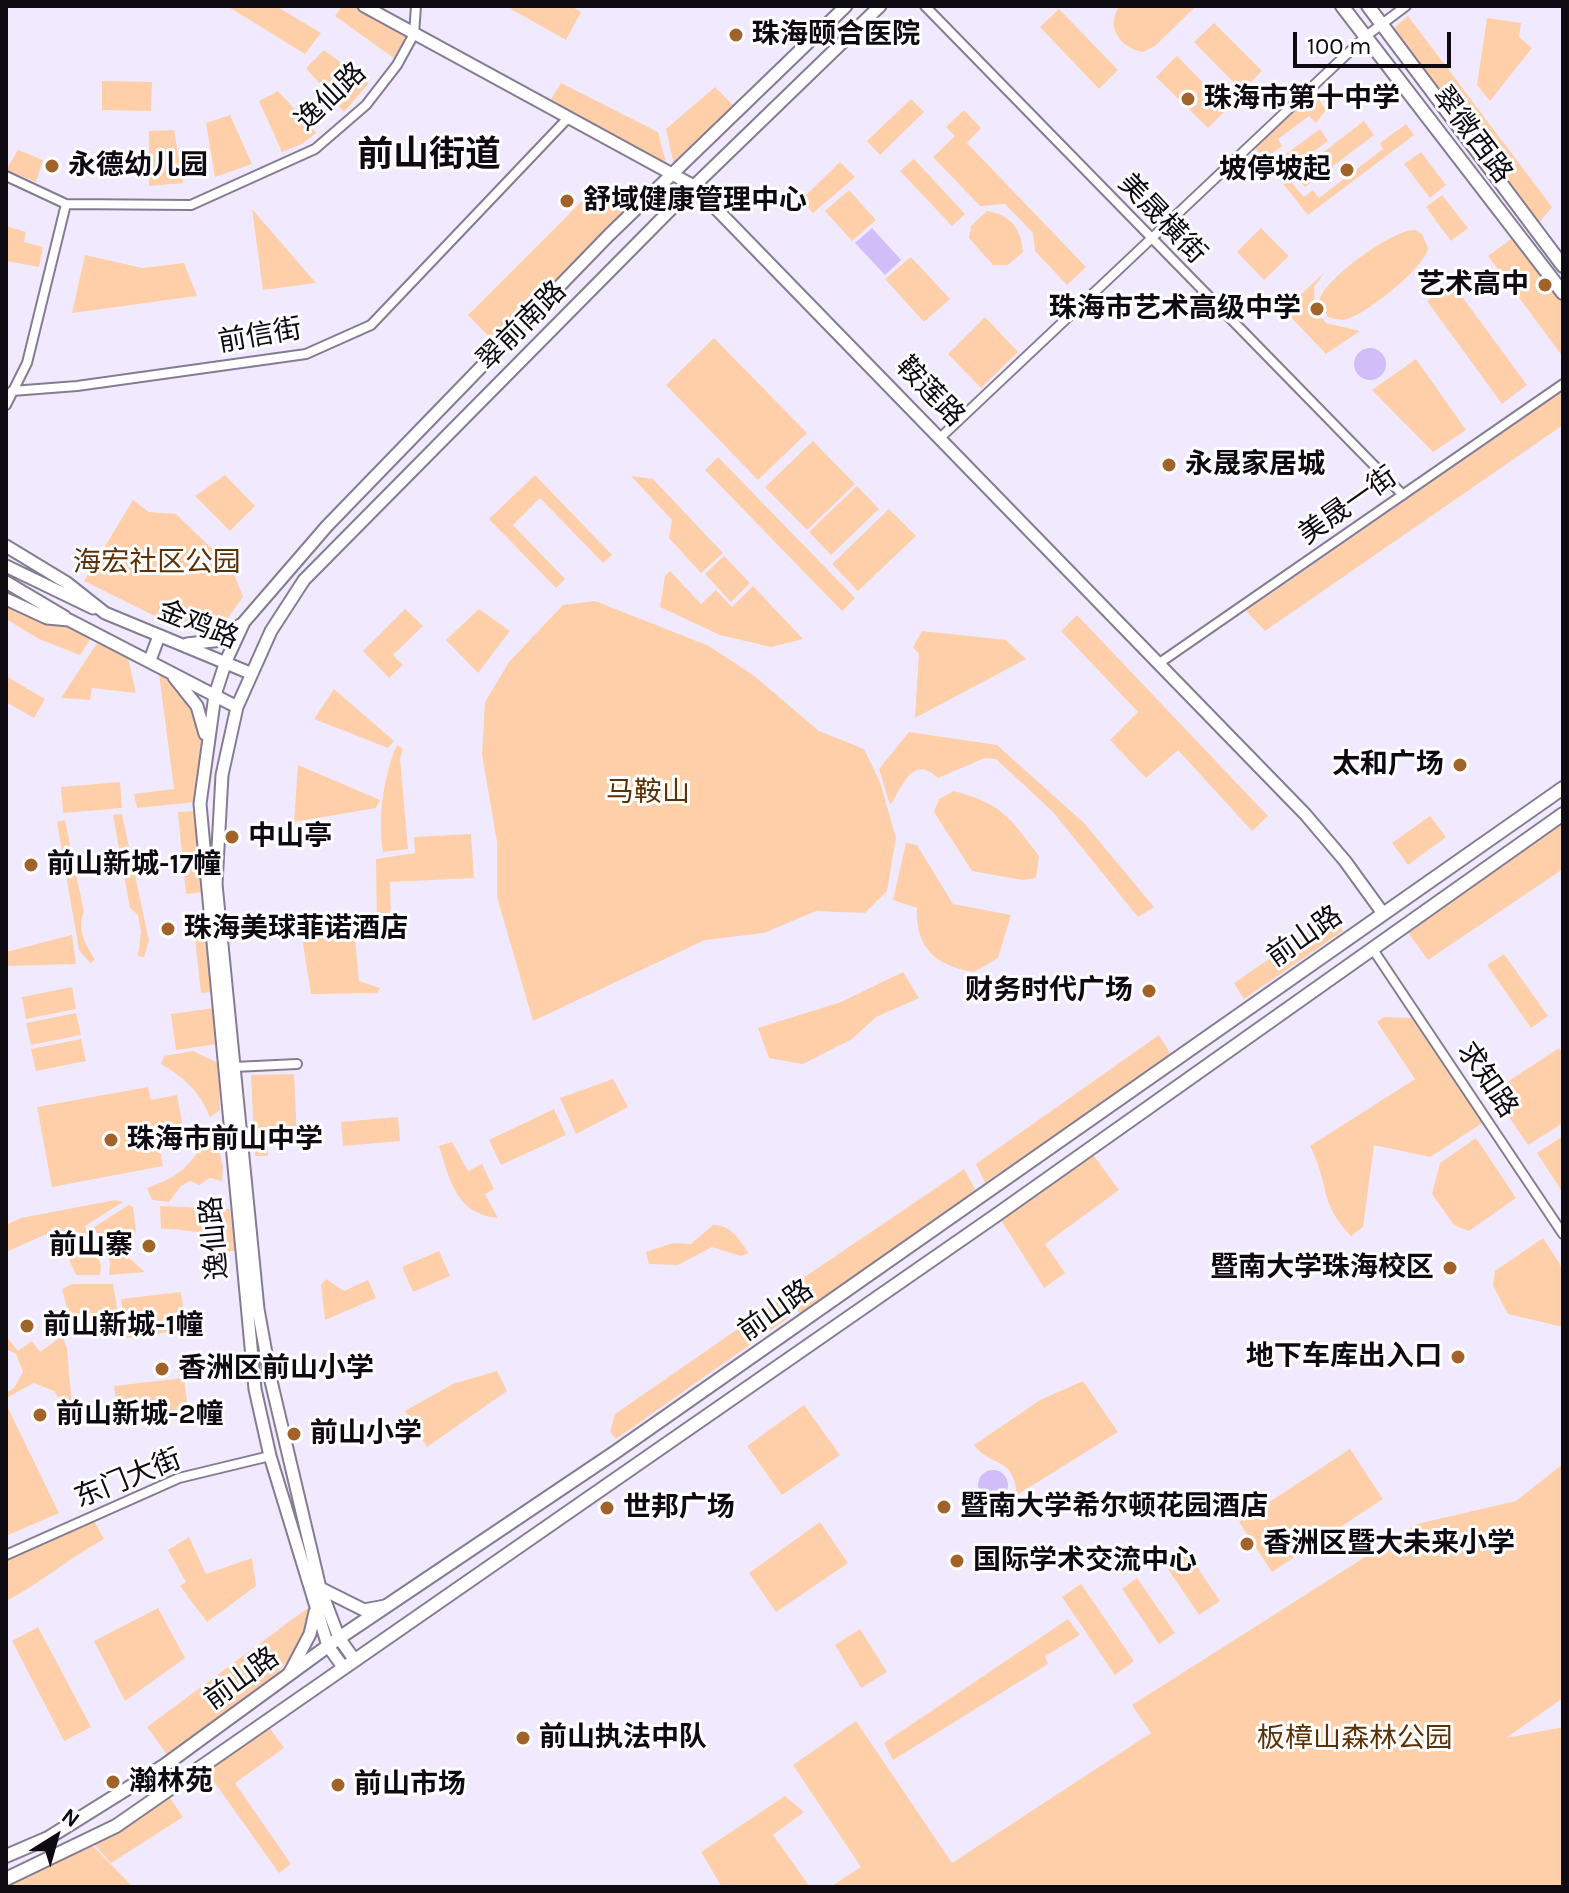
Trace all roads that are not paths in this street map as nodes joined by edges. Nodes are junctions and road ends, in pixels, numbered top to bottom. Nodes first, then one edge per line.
1 (364, 6) edge
2 (416, 6) edge
3 (846, 6) edge
4 (880, 6) edge
5 (925, 6) edge
6 (1342, 6) edge
7 (1368, 6) edge
8 (1406, 6) edge
9 (1383, 25) junction
10 (414, 34) junction
11 (1366, 36) junction
12 (568, 118) junction
13 (673, 173) junction
14 (6, 176) edge
15 (694, 186) junction
16 (66, 204) junction
17 (1150, 238) junction
18 (1563, 266) edge
19 (1563, 293) edge
20 (1563, 384) edge
21 (12, 391) junction
22 (6, 405) edge
23 (941, 437) junction
24 (1403, 495) junction
25 (6, 546) edge
26 (6, 566) edge
27 (6, 582) edge
28 (6, 599) edge
29 (105, 613) junction
30 (69, 620) junction
31 (244, 622) junction
32 (159, 636) junction
33 (179, 644) junction
34 (150, 660) junction
35 (226, 661) junction
36 (1158, 664) junction
37 (165, 667) junction
38 (250, 673) junction
39 (215, 695) junction
40 (237, 707) junction
41 (207, 746) junction
42 (1563, 788) edge
43 (1563, 814) edge
44 (1382, 912) junction
45 (1374, 951) junction
46 (297, 1064) dead end
47 (234, 1067) junction
48 (1563, 1234) edge
49 (270, 1456) junction
50 (6, 1555) edge
51 (315, 1590) junction
52 (389, 1605) junction
53 (334, 1642) junction
54 (349, 1663) junction
55 (287, 1676) junction
56 (6, 1856) edge
57 (6, 1879) edge

1 - 10 main road, 鞍莲路
2 - 10 street, 逸仙路
3 - 13 main road, 翠前南路
4 - 15 main road, 翠前南路
5 - 17 street, 美晟橫街
6 - 11 main road, 翠微西路
7 - 9 main road, 翠微西路
8 - 9 street
9 - 11 street
9 - 18 main road, 翠微西路
10 - 12 main road, 鞍莲路
10 - 16 street, 逸仙路
11 - 17 street
11 - 19 main road, 翠微西路
12 - 13 main road, 鞍莲路
12 - 21 street, 前信街
13 - 15 main road, 鞍莲路
13 - 31 main road, 翠前南路
14 - 16 street, 逸仙路
15 - 23 main road, 鞍莲路
15 - 38 main road, 翠前南路
16 - 21 street
17 - 23 street
17 - 24 street, 美晟橫街
20 - 24 street, 美晟一街
21 - 22 street
23 - 36 main road, 鞍莲路
24 - 36 street, 美晟一街
25 - 29 main road, 金鸡路
26 - 29 main road
27 - 30 main road
28 - 30 main road, 金鸡路
29 - 32 main road, 金鸡路
30 - 34 main road, 金鸡路
31 - 33 main road
31 - 35 main road, 翠前南路
32 - 33 main road, 金鸡路
32 - 34 main road
33 - 35 main road, 金鸡路
34 - 37 main road, 金鸡路
35 - 38 main road, 金鸡路
35 - 39 main road, 翠前南路
36 - 44 main road, 鞍莲路
37 - 39 main road, 金鸡路
37 - 41 main road
38 - 40 main road, 翠前南路
39 - 40 main road, 金鸡路
39 - 41 main road, 逸仙路
40 - 47 main road, 逸仙路
41 - 49 main road, 逸仙路
42 - 44 main road, 前山路
43 - 45 main road, 前山路
44 - 52 main road, 前山路
45 - 48 street, 求知路
45 - 54 main road, 前山路
46 - 47 street
47 - 51 main road, 逸仙路
49 - 50 street, 东门大街
49 - 51 main road, 逸仙路
51 - 52 main road
51 - 53 main road, 逸仙路
51 - 55 main road
52 - 53 main road, 前山路
53 - 54 main road, 逸仙路
53 - 55 main road, 前山路
54 - 57 main road, 前山路
55 - 56 main road, 前山路

